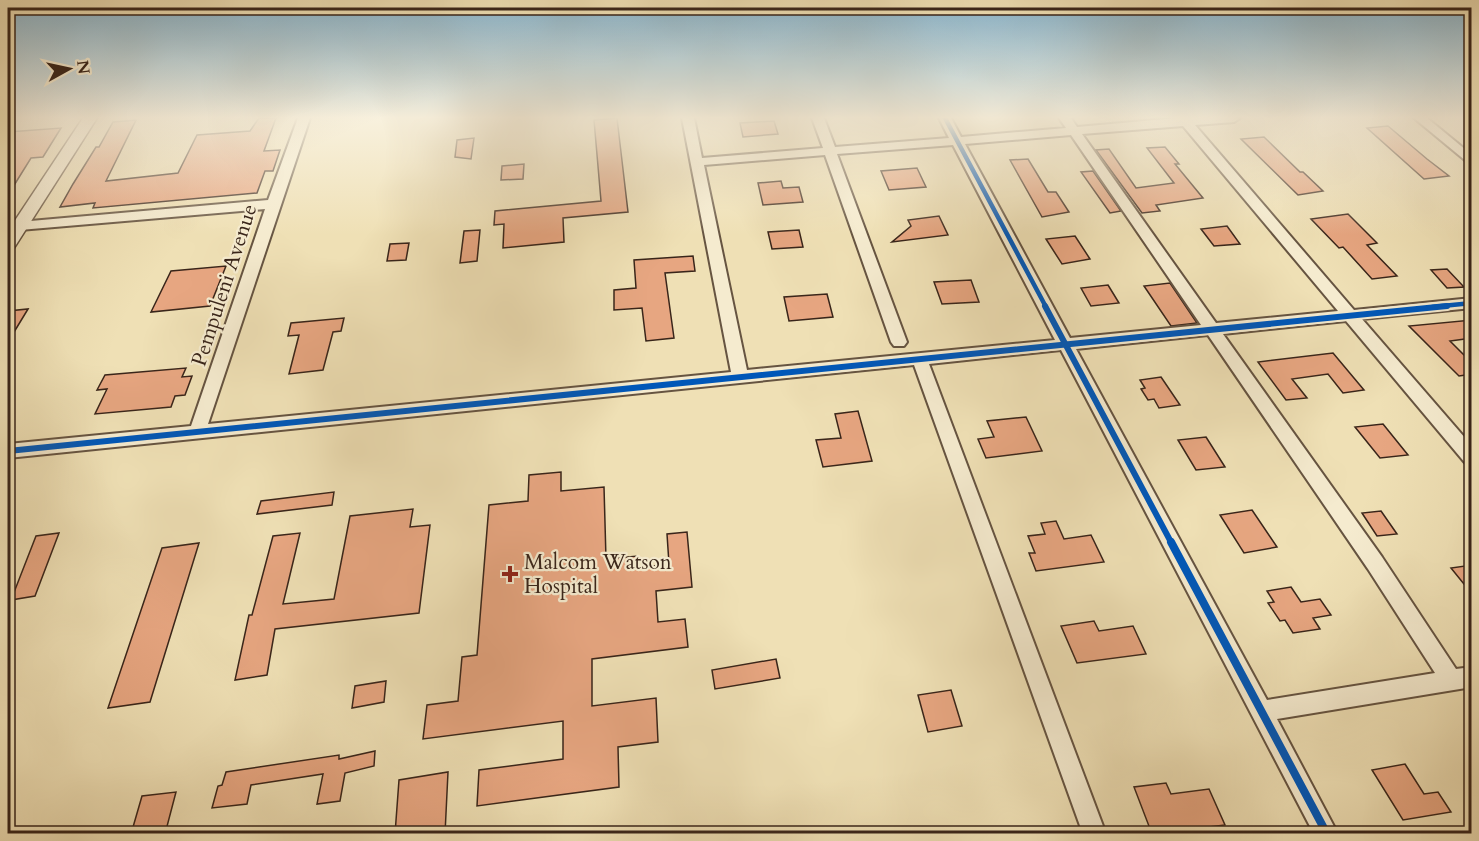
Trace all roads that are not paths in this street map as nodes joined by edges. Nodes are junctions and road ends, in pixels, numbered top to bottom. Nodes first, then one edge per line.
1 (62, 157) edge
2 (290, 157) edge
3 (695, 157) edge
4 (754, 157) edge
5 (832, 157) edge
6 (965, 157) edge
7 (1093, 157) edge
8 (1217, 157) edge
9 (696, 162) junction
10 (273, 204) junction
11 (13, 226) edge
12 (8, 244) edge
13 (1472, 303) edge
14 (1352, 315) junction
15 (1214, 329) junction
16 (899, 342) dead end
17 (1067, 344) junction
18 (919, 359) junction
19 (740, 377) junction
20 (197, 432) junction
21 (8, 451) edge
22 (1472, 459) edge
23 (1461, 678) edge
24 (1263, 711) junction
25 (1095, 834) edge
26 (1327, 834) edge

1 - 11 street
2 - 10 street, Pempuleni Avenue
3 - 9 street
4 - 9 street
5 - 16 street
6 - 17 street
7 - 15 street
8 - 14 street
9 - 19 street
10 - 11 street
10 - 20 street, Pempuleni Avenue
11 - 12 street
13 - 14 street
14 - 15 street
14 - 22 street
15 - 17 street
15 - 23 street
17 - 18 street
17 - 24 street
18 - 19 street
18 - 25 street
19 - 20 street
20 - 21 street
23 - 24 street
24 - 26 street

